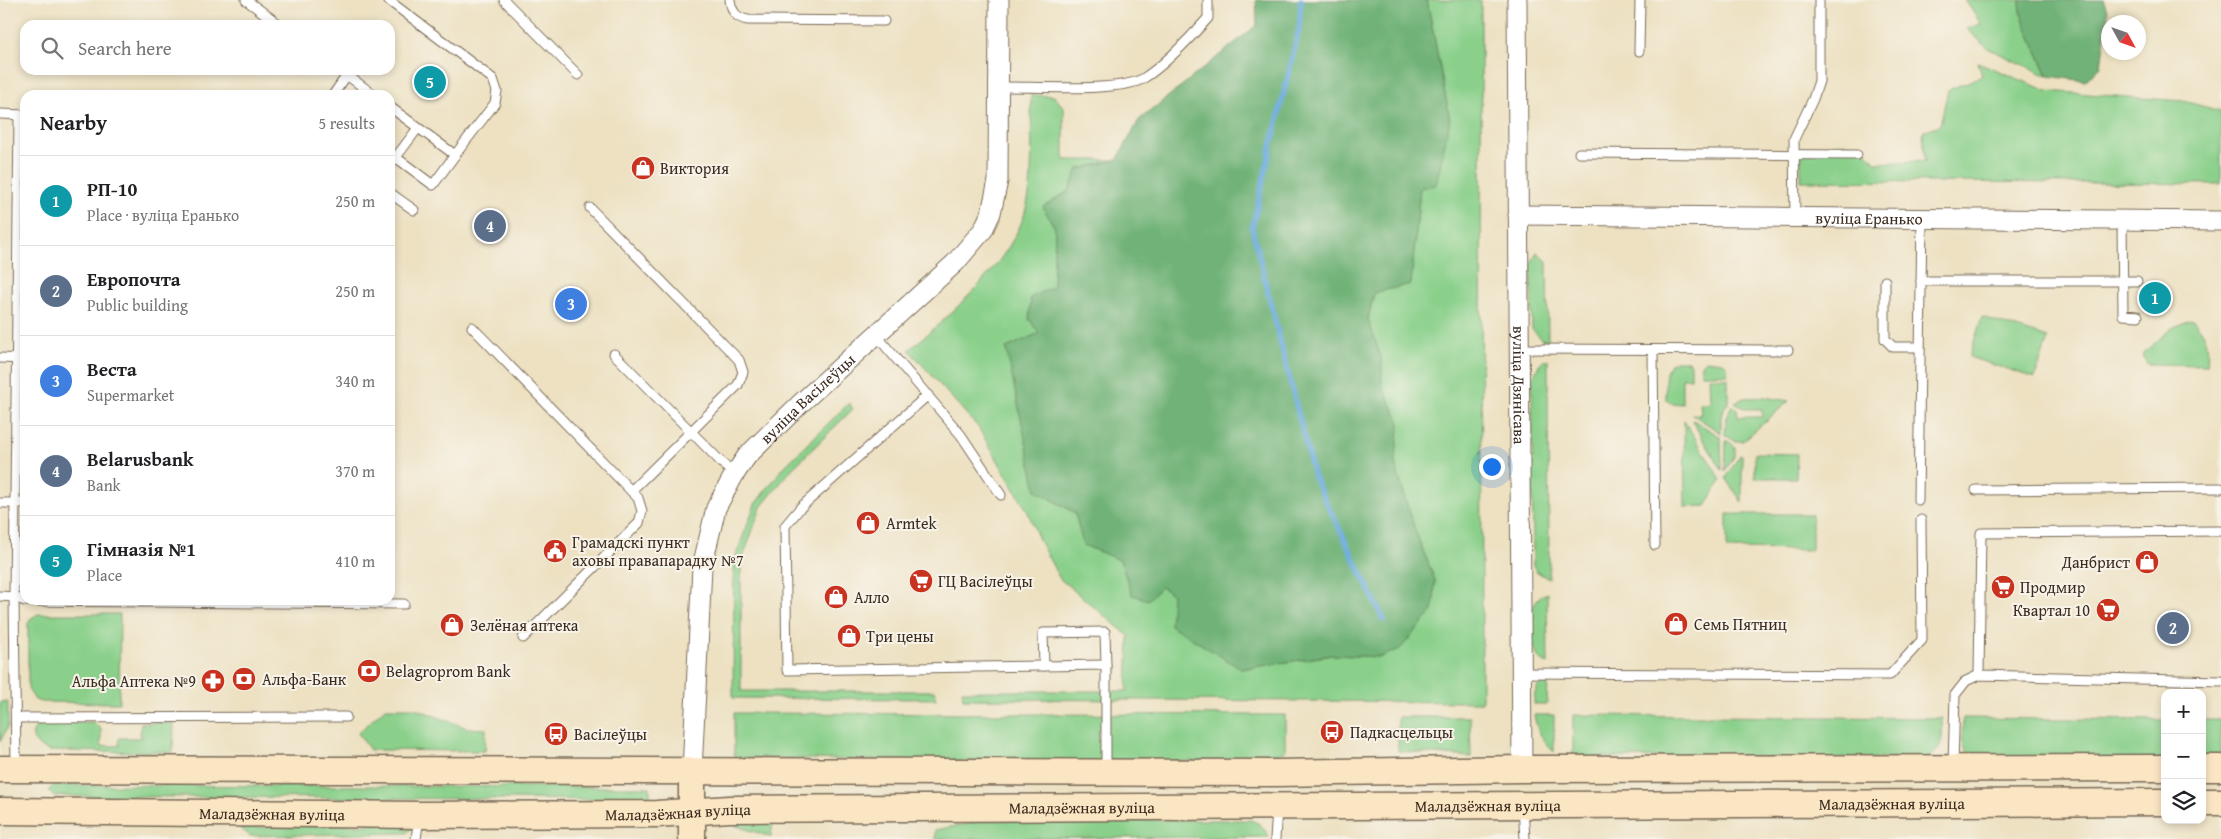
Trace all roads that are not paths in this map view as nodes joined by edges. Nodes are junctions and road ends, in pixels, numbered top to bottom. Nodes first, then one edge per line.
1 (246, 0) edge
2 (388, 0) edge
3 (504, 0) edge
4 (730, 0) edge
5 (1000, 0) edge
6 (1208, 0) edge
7 (1517, 0) edge
8 (1640, 0) edge
9 (1819, 0) edge
10 (273, 20) edge
11 (884, 21) dead end
12 (1639, 51) dead end
13 (343, 75) edge
14 (347, 75) edge
15 (578, 76) dead end
16 (999, 87) junction
17 (336, 90) edge
18 (367, 90) edge
19 (395, 111) edge
20 (0, 114) edge
21 (20, 115) edge
22 (418, 128) junction
23 (1579, 153) dead end
24 (395, 155) edge
25 (455, 155) junction
26 (1794, 155) junction
27 (1857, 155) dead end
28 (395, 161) edge
29 (395, 196) edge
30 (590, 208) dead end
31 (414, 210) dead end
32 (1518, 215) junction
33 (1795, 217) junction
34 (1922, 217) junction
35 (2122, 220) junction
36 (2221, 221) edge
37 (1885, 280) dead end
38 (1921, 281) junction
39 (2122, 281) junction
40 (2137, 281) dead end
41 (2138, 316) dead end
42 (472, 327) dead end
43 (876, 335) junction
44 (1920, 347) junction
45 (1519, 349) junction
46 (1653, 350) junction
47 (1788, 350) dead end
48 (614, 354) dead end
49 (0, 358) edge
50 (20, 358) edge
51 (928, 395) junction
52 (691, 432) junction
53 (734, 474) junction
54 (2221, 488) edge
55 (1976, 490) dead end
56 (631, 491) junction
57 (1001, 495) dead end
58 (1918, 500) dead end
59 (0, 503) edge
60 (20, 503) edge
61 (1921, 520) dead end
62 (2221, 531) edge
63 (1655, 545) dead end
64 (0, 596) edge
65 (14, 597) junction
66 (20, 599) edge
67 (395, 604) edge
68 (404, 604) dead end
69 (523, 638) dead end
70 (1106, 665) junction
71 (1044, 666) junction
72 (1520, 673) junction
73 (1979, 675) junction
74 (2221, 681) edge
75 (346, 717) dead end
76 (16, 718) junction
77 (1953, 768) junction
78 (2161, 768) edge
79 (2206, 768) edge
80 (2221, 768) edge
81 (8, 769) edge
82 (1522, 769) junction
83 (692, 771) junction
84 (1106, 772) junction
85 (1276, 773) junction
86 (2161, 802) edge
87 (2206, 802) edge
88 (2221, 802) edge
89 (1523, 805) junction
90 (1277, 807) junction
91 (0, 811) edge
92 (692, 812) junction
93 (418, 827) edge
94 (692, 839) edge
95 (1275, 839) edge
96 (1524, 839) edge

1 - 10 lane
2 - 25 lane
3 - 15 lane
4 - 11 lane
5 - 16 street, вуліца Васілеўцы
6 - 16 lane
7 - 32 street, вуліца Дзянісава
8 - 12 lane
9 - 26 lane
13 - 17 lane
14 - 18 lane
16 - 43 street, вуліца Васілеўцы
19 - 22 lane
20 - 21 lane
22 - 24 lane
22 - 25 lane
23 - 26 lane
25 - 28 lane
26 - 27 lane
26 - 33 lane
29 - 31 lane
30 - 52 lane
32 - 33 street, вуліца Еранько
32 - 45 street, вуліца Дзянісава
33 - 34 street, вуліца Еранько
34 - 35 street, вуліца Еранько
34 - 38 lane
35 - 36 street, вуліца Еранько
35 - 39 lane
37 - 44 lane
38 - 39 lane
38 - 44 lane
39 - 40 lane
39 - 41 lane
42 - 56 lane
43 - 51 lane
43 - 53 street, вуліца Васілеўцы
44 - 58 lane
45 - 46 lane
45 - 72 street, вуліца Дзянісава
46 - 47 lane
46 - 63 lane
48 - 52 lane
49 - 50 lane
51 - 57 lane
51 - 71 lane
52 - 53 lane
52 - 56 lane
53 - 83 street, вуліца Васілеўцы
54 - 55 lane
56 - 69 lane
59 - 60 lane
60 - 65 lane
61 - 72 lane
62 - 73 lane
64 - 65 lane
65 - 66 lane
65 - 76 lane
67 - 68 lane
70 - 71 lane
70 - 71 lane
70 - 84 lane
72 - 82 street, вуліца Дзянісава
73 - 74 lane
73 - 77 lane
75 - 76 lane
76 - 81 lane
77 - 78 main road
77 - 82 main road
79 - 80 main road
81 - 83 main road
82 - 85 main road
82 - 89 main road
83 - 84 main road
83 - 92 main road, вуліца Васілеўцы
84 - 85 main road
85 - 90 main road
86 - 89 main road, Маладзёжная вуліца
87 - 88 main road
89 - 90 main road, Маладзёжная вуліца
89 - 96 lane
90 - 92 main road, Маладзёжная вуліца
90 - 95 lane
91 - 93 main road, Маладзёжная вуліца
92 - 93 main road, Маладзёжная вуліца
92 - 94 main road, вуліца Васілеўцы

